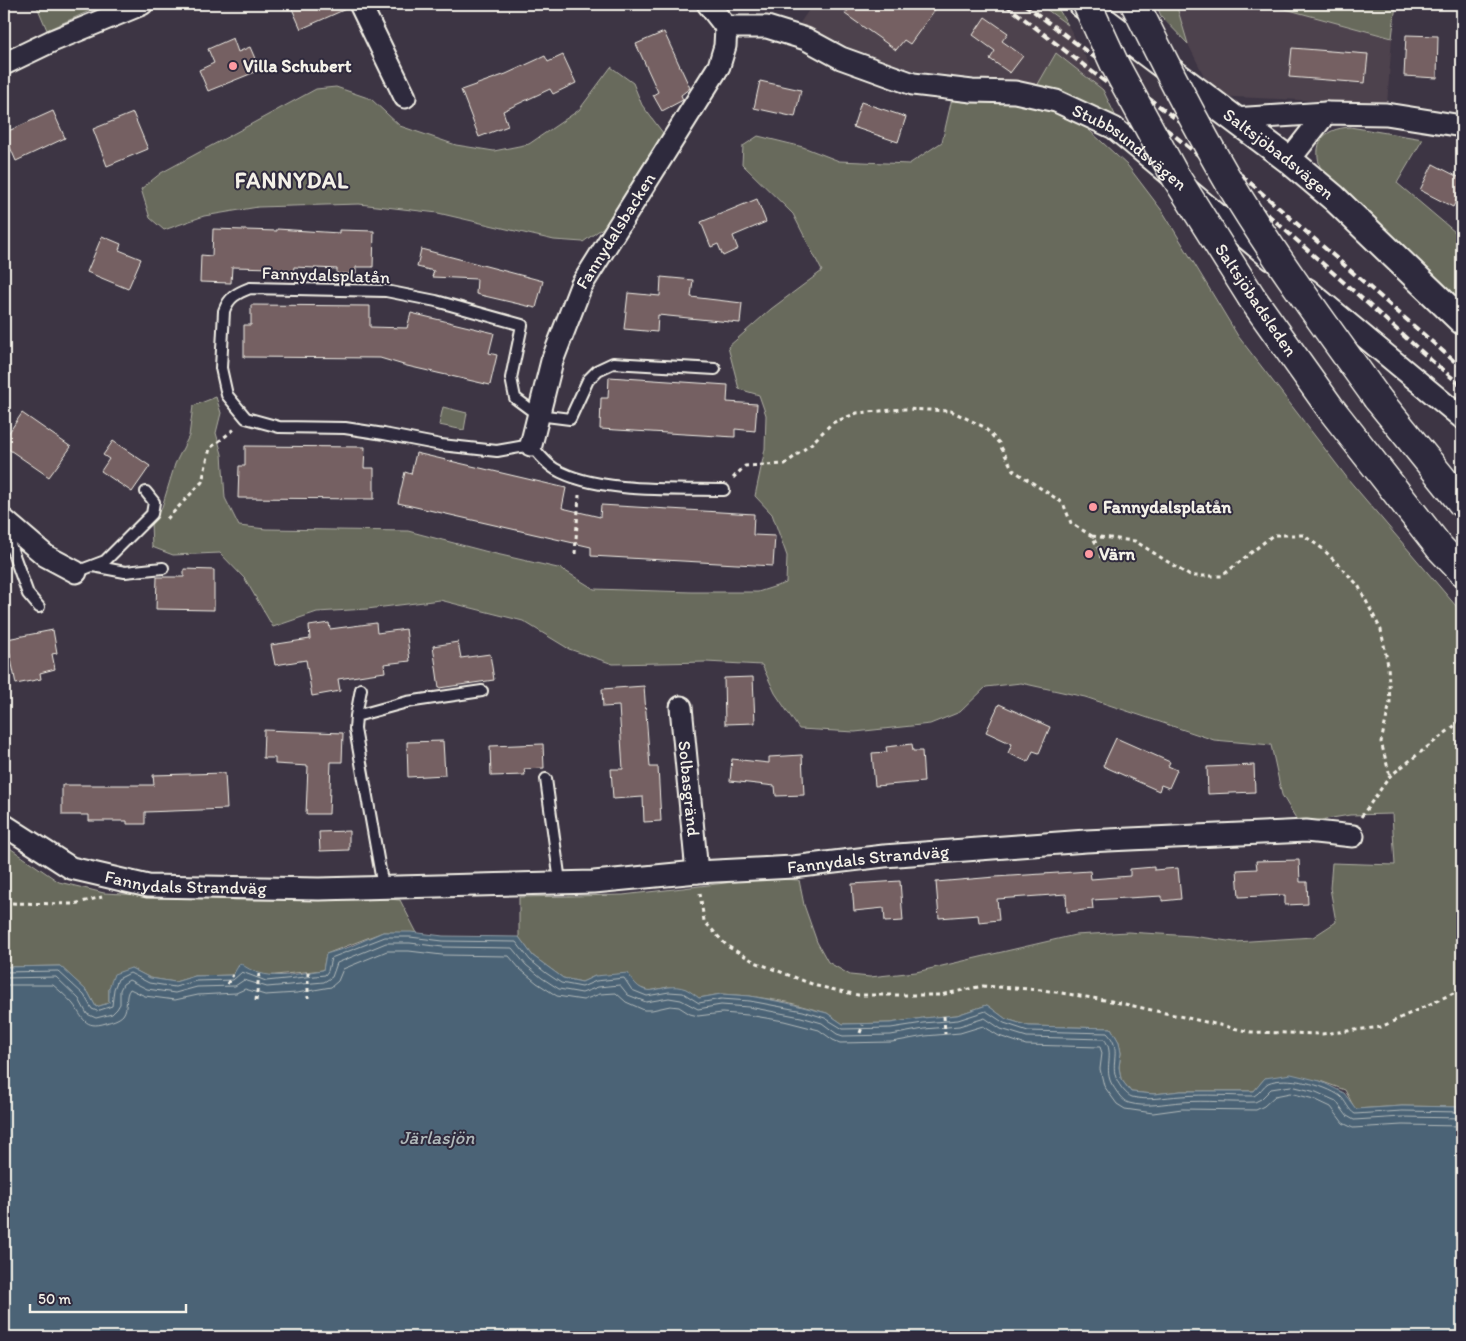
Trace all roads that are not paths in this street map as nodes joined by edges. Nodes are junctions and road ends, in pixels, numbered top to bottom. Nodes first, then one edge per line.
1 (142, 4) edge
2 (360, 4) edge
3 (708, 4) edge
4 (1082, 4) edge
5 (1087, 4) edge
6 (1135, 4) edge
7 (726, 27) junction
8 (4, 64) edge
9 (406, 97) dead end
10 (1326, 113) junction
11 (1234, 119) junction
12 (1462, 126) edge
13 (1289, 160) junction
14 (1462, 321) edge
15 (715, 370) dead end
16 (538, 415) junction
17 (1462, 418) edge
18 (531, 445) junction
19 (724, 490) dead end
20 (146, 492) dead end
21 (1462, 503) edge
22 (4, 520) edge
23 (4, 528) edge
24 (163, 568) dead end
25 (84, 569) junction
26 (1462, 571) edge
27 (39, 607) dead end
28 (361, 689) dead end
29 (482, 691) dead end
30 (681, 707) dead end
31 (356, 716) junction
32 (546, 779) dead end
33 (4, 825) edge
34 (1353, 836) road end
35 (697, 872) junction
36 (560, 882) junction
37 (383, 887) junction

1 - 8 street
2 - 9 street
3 - 7 street
4 - 11 street, Saltsjöbadsvägen
5 - 26 highway, Saltsjöbadsleden, bridge
6 - 21 highway, bridge
7 - 16 street, Fannydalsbacken
7 - 17 street, Stubbsundsvägen
10 - 11 street
10 - 12 street
10 - 13 street
11 - 13 street, Saltsjöbadsvägen
13 - 14 street, Saltsjöbadsvägen
15 - 16 lane, Fannydalsplatån
16 - 18 street, Fannydalsbacken
16 - 18 lane, Fannydalsplatån
18 - 19 lane
20 - 25 lane
22 - 25 street
23 - 27 lane
24 - 25 lane
28 - 31 lane
29 - 31 lane
30 - 35 street, Solbasgränd
31 - 37 lane
32 - 36 lane
33 - 37 street, Fannydals Strandväg
34 - 35 street, Fannydals Strandväg
35 - 36 street, Fannydals Strandväg
36 - 37 street, Fannydals Strandväg

